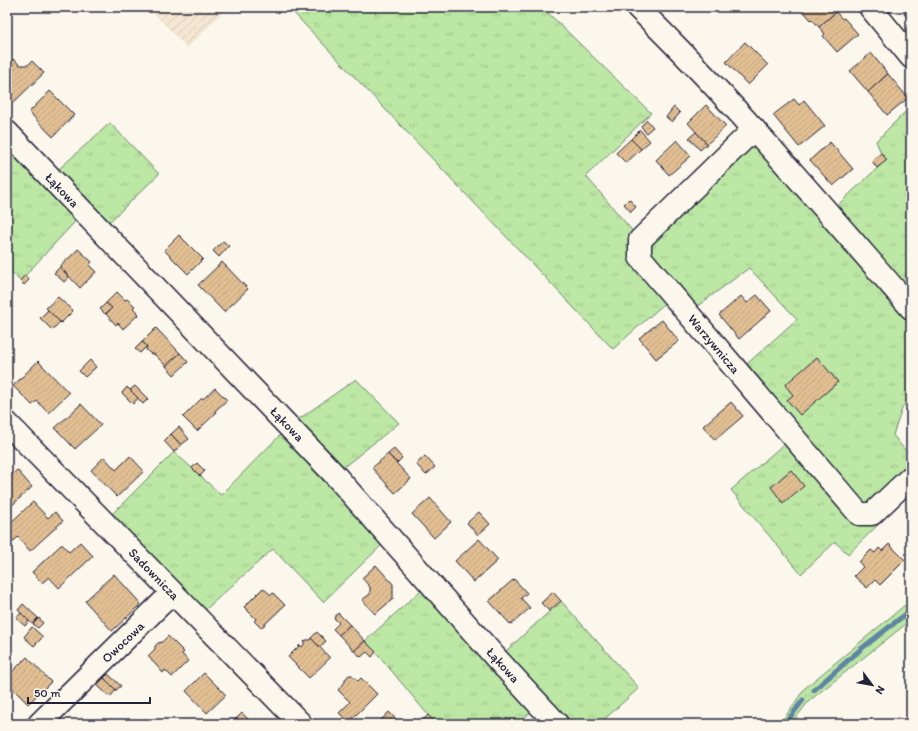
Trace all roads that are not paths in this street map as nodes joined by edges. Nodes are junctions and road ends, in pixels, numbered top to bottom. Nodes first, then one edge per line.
1 (637, 7) edge
2 (870, 7) edge
3 (911, 57) edge
4 (754, 128) junction
5 (7, 132) edge
6 (911, 308) edge
7 (7, 423) edge
8 (911, 477) edge
9 (172, 593) junction
10 (39, 724) edge
11 (301, 724) edge
12 (557, 724) edge

1 - 4 street
2 - 3 street
4 - 6 street
4 - 8 street, Warzywnicza
5 - 12 street, Łąkowa
7 - 9 street, Sadownicza
9 - 10 street, Owocowa
9 - 11 street, Sadownicza

